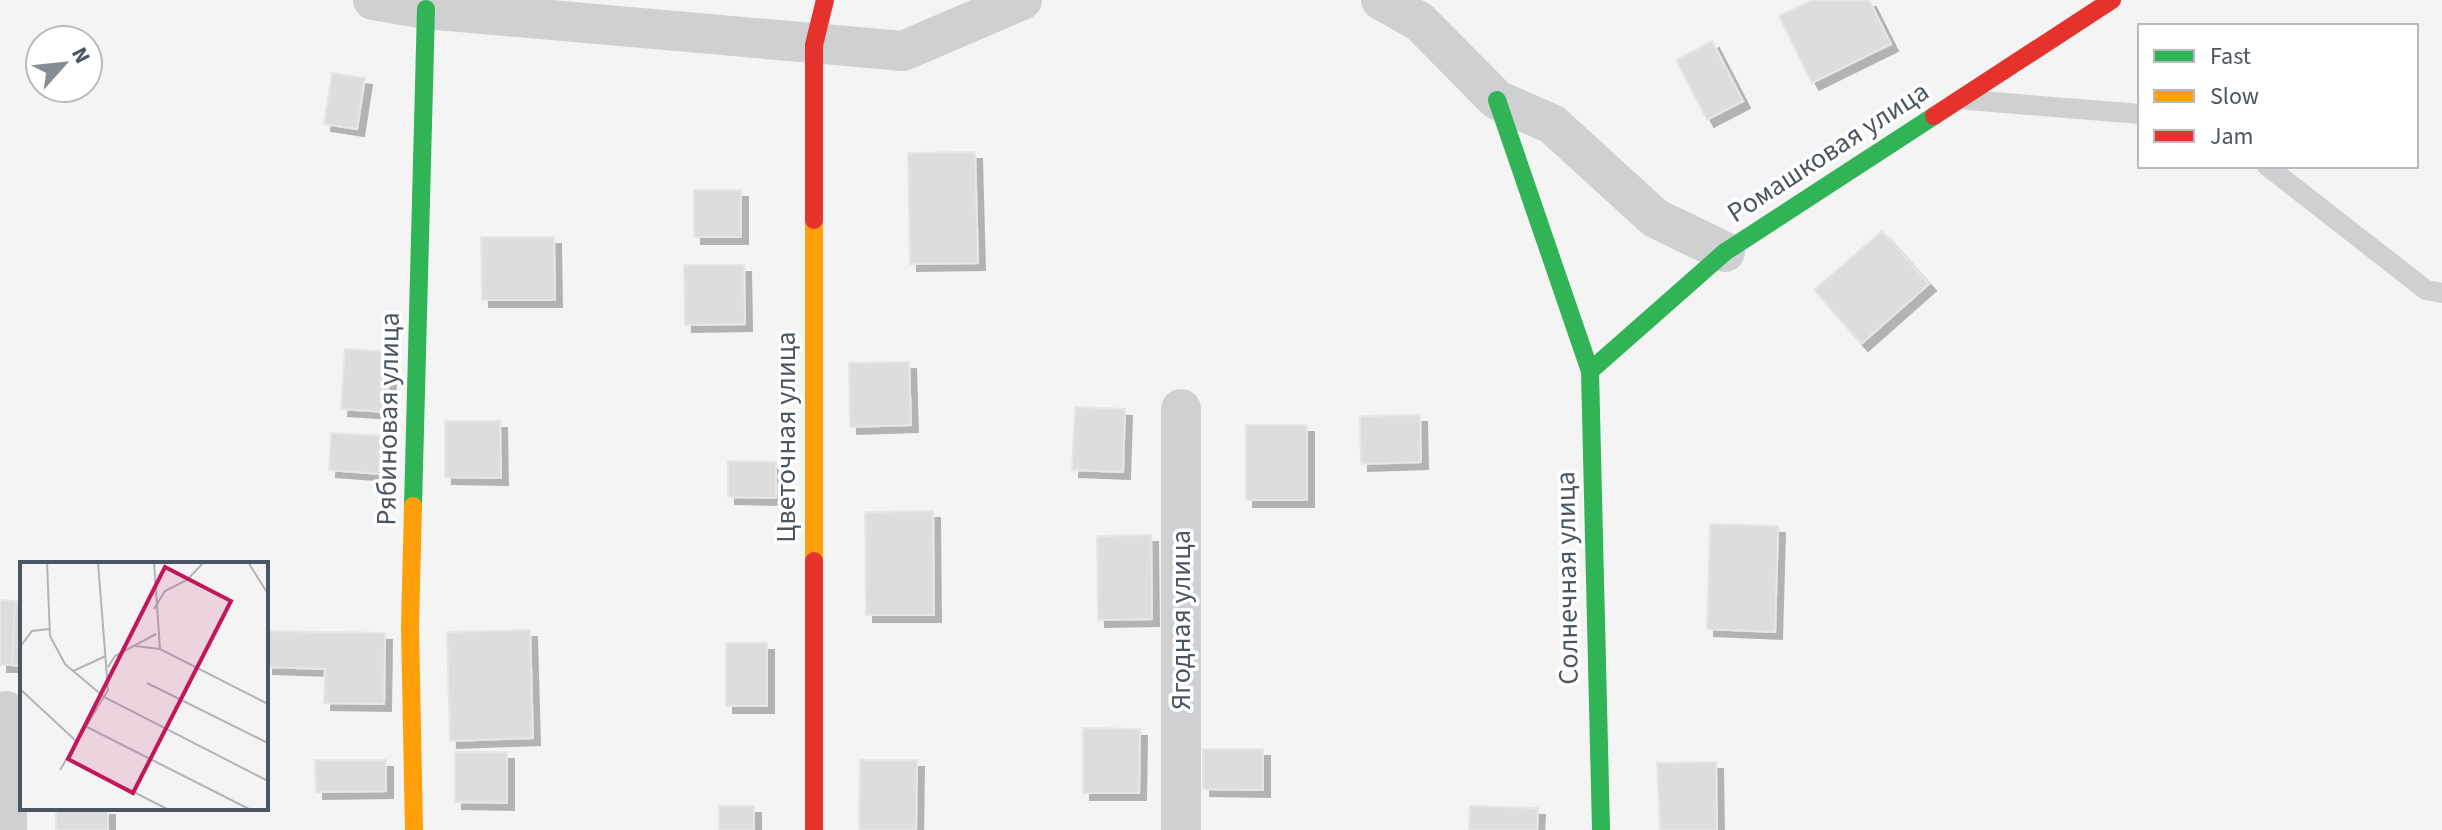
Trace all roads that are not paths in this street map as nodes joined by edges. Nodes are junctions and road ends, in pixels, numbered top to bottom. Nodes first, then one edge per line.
1 (373, 0) edge
2 (825, 0) edge
3 (1022, 0) edge
4 (1381, 0) edge
5 (2112, 0) edge
6 (426, 9) junction
7 (814, 45) junction
8 (1497, 100) junction
9 (1958, 100) junction
10 (2138, 114) edge
11 (2270, 168) edge
12 (1725, 252) junction
13 (2442, 293) edge
14 (1590, 371) junction
15 (1181, 409) dead end
16 (6, 711) dead end
17 (7, 830) edge
18 (414, 830) edge
19 (814, 830) edge
20 (1181, 830) edge
21 (1601, 830) edge

1 - 6 street
2 - 7 street, Цветочная улица
3 - 7 street
4 - 8 street
5 - 9 street, Ромашковая улица
6 - 7 street
6 - 18 street, Рябиновая улица
7 - 19 street, Цветочная улица
8 - 12 street
8 - 14 street, Солнечная улица
9 - 10 lane
9 - 12 street, Ромашковая улица
11 - 13 lane
12 - 14 street, Ромашковая улица
14 - 21 street, Солнечная улица
15 - 20 street, Ягодная улица
16 - 17 street

